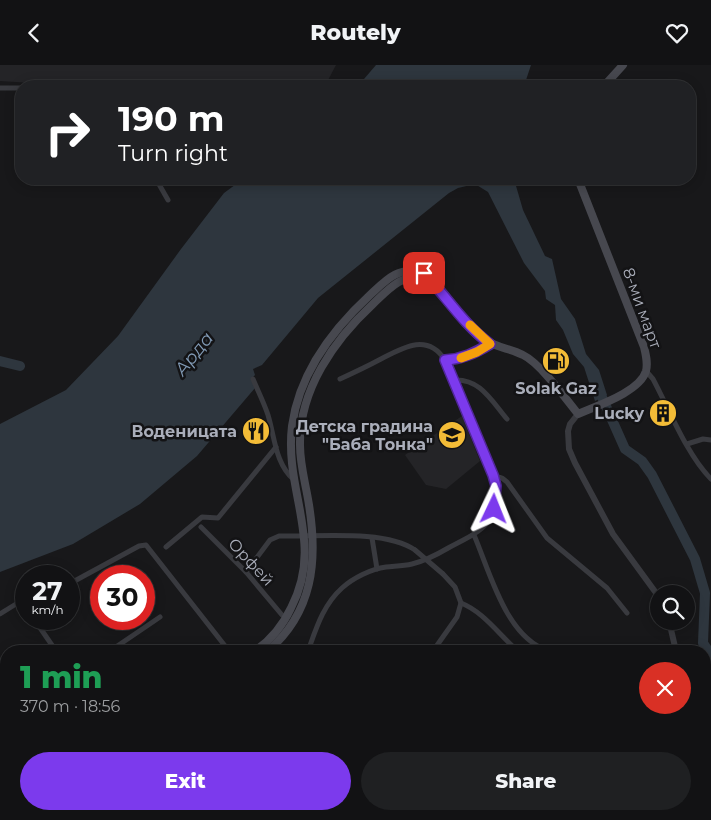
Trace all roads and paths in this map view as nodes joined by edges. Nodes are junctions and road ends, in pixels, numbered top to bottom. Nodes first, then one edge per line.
1 (624, 65) edge
2 (610, 80) edge
3 (0, 88) edge
4 (15, 88) edge
5 (159, 185) edge
6 (580, 185) edge
7 (168, 200) dead end
8 (431, 280) junction
9 (490, 344) junction
10 (445, 360) junction
11 (646, 371) junction
12 (253, 379) dead end
13 (340, 379) dead end
14 (453, 379) junction
15 (578, 414) junction
16 (507, 419) dead end
17 (711, 440) edge
18 (687, 444) junction
19 (276, 447) junction
20 (493, 475) junction
21 (711, 479) edge
22 (294, 480) junction
23 (201, 527) dead end
24 (474, 535) junction
25 (309, 536) junction
26 (372, 538) junction
27 (166, 547) dead end
28 (377, 569) junction
29 (246, 572) junction
30 (80, 578) edge
31 (650, 585) edge
32 (461, 603) junction
33 (15, 604) edge
34 (627, 613) dead end
35 (0, 614) edge
36 (282, 615) dead end
37 (160, 617) dead end
38 (42, 630) edge
39 (671, 630) edge
40 (52, 645) edge
41 (119, 645) edge
42 (224, 645) edge
43 (261, 645) edge
44 (274, 645) edge
45 (310, 645) edge
46 (437, 645) edge
47 (512, 645) edge
48 (537, 645) edge
49 (675, 645) edge

1 - 2 main road
3 - 4 street
5 - 7 street
6 - 11 main road, 8-ми март
8 - 9 main road
8 - 22 main road
8 - 25 main road
9 - 10 street
9 - 15 main road
10 - 13 street
10 - 14 street
11 - 15 main road, 8-ми март
11 - 18 street
12 - 19 street
14 - 16 street
14 - 20 street
15 - 31 street
17 - 18 street
18 - 21 street
19 - 22 street
19 - 27 street
20 - 24 street
20 - 34 street
22 - 25 main road
23 - 29 street, Орфей
24 - 28 street
24 - 48 street
25 - 26 street
25 - 29 street
25 - 43 main road
25 - 44 main road
26 - 28 street
26 - 32 street, bridge
28 - 45 street
29 - 36 street, Орфей
30 - 42 street
32 - 46 street
32 - 47 street
33 - 35 street
37 - 41 street
38 - 40 street
39 - 49 street

